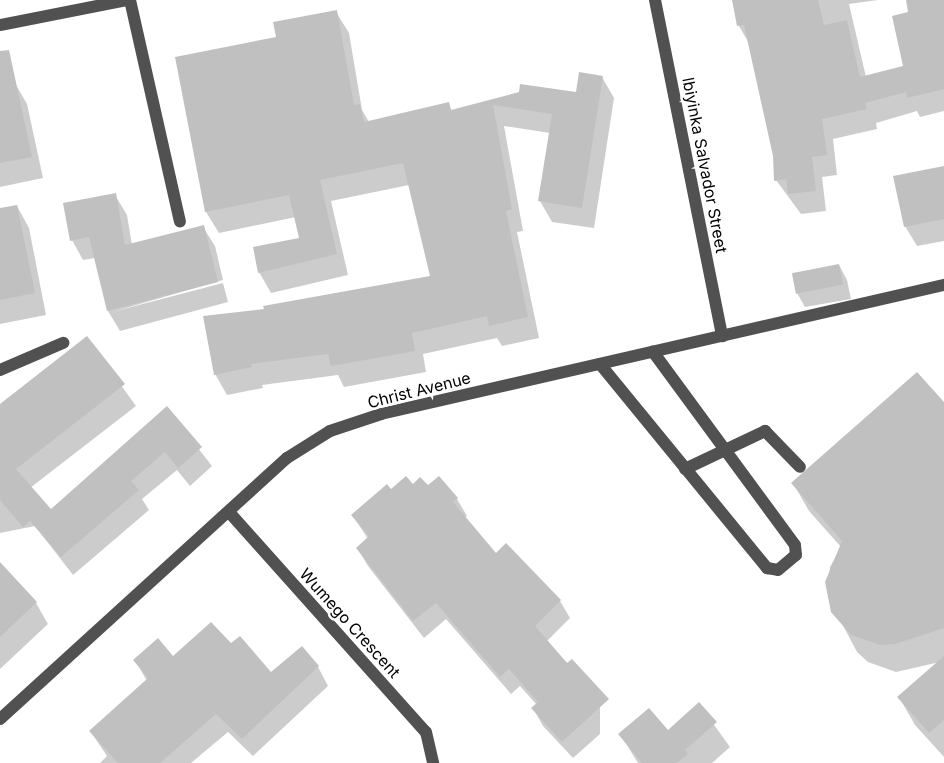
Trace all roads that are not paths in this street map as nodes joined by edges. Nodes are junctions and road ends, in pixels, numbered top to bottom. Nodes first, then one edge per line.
1 (128, 0) edge
2 (655, 0) edge
3 (0, 25) edge
4 (180, 221) dead end
5 (944, 285) edge
6 (722, 336) junction
7 (63, 343) dead end
8 (653, 352) junction
9 (600, 364) junction
10 (0, 370) edge
11 (725, 450) junction
12 (801, 467) dead end
13 (685, 469) junction
14 (229, 512) junction
15 (0, 719) edge
16 (433, 763) edge

1 - 3 street
1 - 4 street
2 - 6 street, Ibiyinka Salvador Street
5 - 6 street, Christ Avenue
6 - 8 street, Christ Avenue
7 - 10 street
8 - 9 street, Christ Avenue
8 - 11 street
9 - 13 street
9 - 14 street, Christ Avenue
11 - 12 street
11 - 13 street
11 - 13 street
14 - 15 street, Christ Avenue
14 - 16 street, Wumego Crescent

